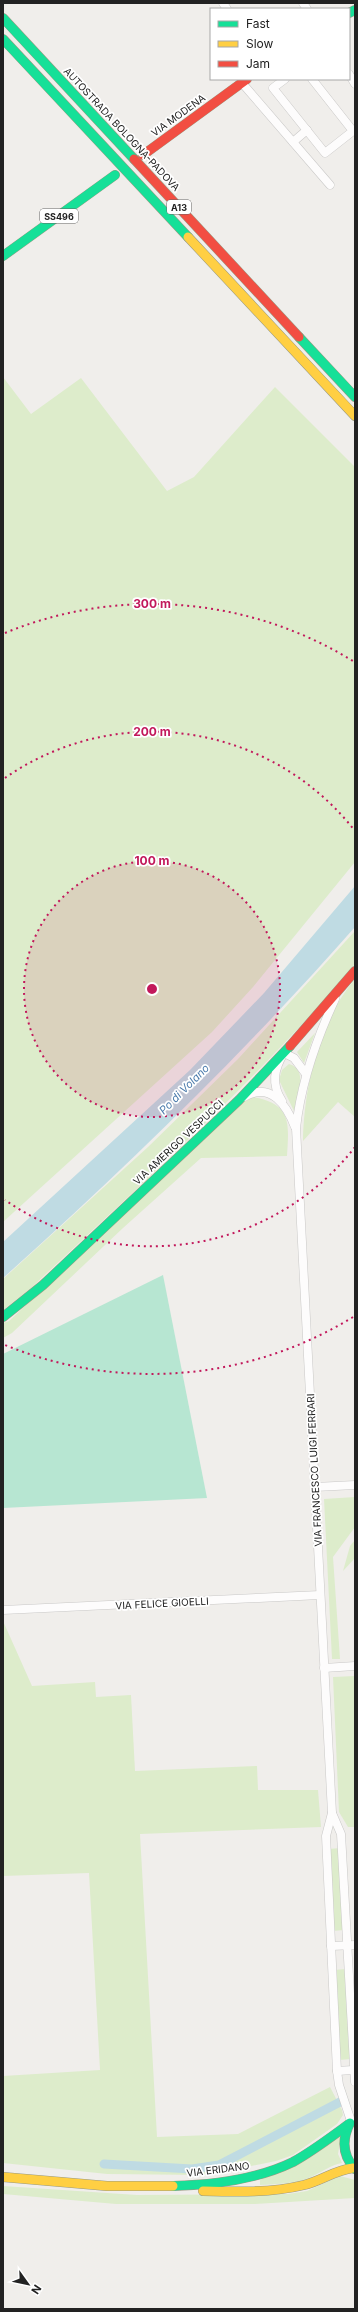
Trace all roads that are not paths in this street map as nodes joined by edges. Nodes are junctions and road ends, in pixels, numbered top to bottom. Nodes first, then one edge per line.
1 (3, 18) edge
2 (3, 39) edge
3 (283, 80) edge
4 (313, 80) edge
5 (244, 81) edge
6 (307, 130) junction
7 (293, 142) junction
8 (143, 155) dead end
9 (115, 175) dead end
10 (330, 185) dead end
11 (3, 256) edge
12 (355, 397) edge
13 (355, 416) edge
14 (355, 971) edge
15 (340, 989) junction
16 (284, 1053) junction
17 (306, 1074) junction
18 (239, 1100) junction
19 (282, 1101) junction
20 (296, 1128) junction
21 (3, 1317) edge
22 (355, 1485) edge
23 (314, 1487) junction
24 (320, 1595) junction
25 (3, 1610) edge
26 (355, 1666) edge
27 (324, 1668) junction
28 (332, 1813) junction
29 (351, 1945) edge
30 (331, 1946) junction
31 (353, 2070) junction
32 (337, 2071) junction
33 (355, 2082) edge
34 (352, 2121) edge
35 (354, 2169) edge
36 (3, 2177) edge
37 (148, 2186) junction

1 - 12 main road, AUTOSTRADA BOLOGNA-PADOVA / A13
2 - 13 main road, A13
3 - 6 street
4 - 6 street
5 - 7 street
5 - 8 main road, VIA MODENA
6 - 7 street
7 - 10 street
9 - 11 main road, SS496
14 - 15 main road, VIA AMERIGO VESPUCCI
15 - 16 main road, VIA AMERIGO VESPUCCI
15 - 17 street, VIA FRANCESCO LUIGI FERRARI
16 - 17 street
16 - 18 main road, VIA AMERIGO VESPUCCI
16 - 19 street, VIA FRANCESCO LUIGI FERRARI
17 - 20 street, VIA FRANCESCO LUIGI FERRARI
18 - 19 street
18 - 21 main road, VIA AMERIGO VESPUCCI
19 - 20 street, VIA FRANCESCO LUIGI FERRARI
20 - 23 street, VIA FRANCESCO LUIGI FERRARI
22 - 23 street
23 - 24 street, VIA FRANCESCO LUIGI FERRARI
24 - 25 street, VIA FELICE GIOELLI
24 - 27 street, VIA FRANCESCO LUIGI FERRARI
26 - 27 street
27 - 28 street, VIA FRANCESCO LUIGI FERRARI
28 - 29 street, VIA FRANCESCO LUIGI FERRARI
28 - 30 street, VIA FRANCESCO LUIGI FERRARI
29 - 30 street
29 - 31 street, VIA FRANCESCO LUIGI FERRARI
30 - 32 street, VIA FRANCESCO LUIGI FERRARI
31 - 32 street
31 - 33 street, VIA FRANCESCO LUIGI FERRARI
32 - 34 street, VIA FRANCESCO LUIGI FERRARI
34 - 35 main road, VIA ERIDANO
34 - 37 main road, VIA ERIDANO
35 - 37 main road, VIA ERIDANO
36 - 37 main road, VIA ERIDANO

